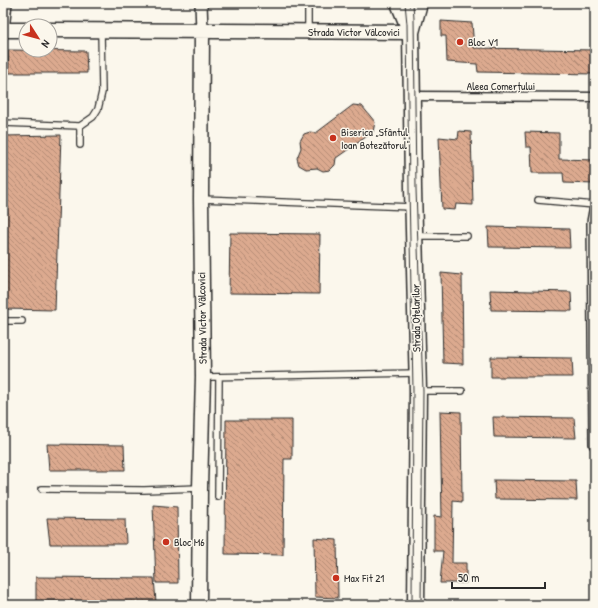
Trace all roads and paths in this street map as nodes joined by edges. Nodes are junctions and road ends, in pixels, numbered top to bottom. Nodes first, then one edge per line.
1 (6, 3) edge
2 (201, 3) edge
3 (308, 3) edge
4 (400, 3) edge
5 (419, 3) edge
6 (3, 30) edge
7 (18, 30) edge
8 (58, 30) edge
9 (101, 31) junction
10 (202, 31) junction
11 (308, 32) junction
12 (411, 32) junction
13 (410, 96) junction
14 (595, 97) edge
15 (3, 123) edge
16 (80, 126) junction
17 (80, 145) dead end
18 (201, 199) junction
19 (538, 200) dead end
20 (595, 205) edge
21 (414, 208) junction
22 (595, 211) edge
23 (415, 236) junction
24 (467, 236) dead end
25 (3, 321) edge
26 (22, 321) dead end
27 (417, 373) junction
28 (203, 377) junction
29 (219, 377) junction
30 (418, 390) junction
31 (462, 391) dead end
32 (595, 431) edge
33 (595, 444) edge
34 (200, 488) junction
35 (42, 489) dead end
36 (218, 497) dead end
37 (199, 605) edge
38 (416, 605) edge

1 - 6 street
2 - 10 street, Strada Victor Vâlcovici
3 - 11 lane
4 - 12 main road, Strada Oțelarilor
5 - 12 main road, Strada Oțelarilor
6 - 7 street
8 - 9 street, Strada Victor Vâlcovici
9 - 10 street, Strada Victor Vâlcovici
9 - 16 lane
10 - 11 street, Strada Victor Vâlcovici
10 - 18 street, Strada Victor Vâlcovici
11 - 12 street, Strada Victor Vâlcovici
12 - 13 main road, Strada Oțelarilor
13 - 14 street, Aleea Comerțului
13 - 21 main road, Strada Oțelarilor
15 - 16 lane
16 - 17 lane
18 - 21 lane
18 - 28 street, Strada Victor Vâlcovici
19 - 20 lane
21 - 23 main road, Strada Oțelarilor
22 - 32 street
23 - 24 lane
23 - 27 main road, Strada Oțelarilor
25 - 26 lane
27 - 29 lane
27 - 30 main road, Strada Oțelarilor
28 - 29 lane
28 - 34 street, Strada Victor Vâlcovici
29 - 36 lane
30 - 31 lane
30 - 38 main road, Strada Oțelarilor
32 - 33 street
34 - 35 lane
34 - 37 street, Strada Victor Vâlcovici

